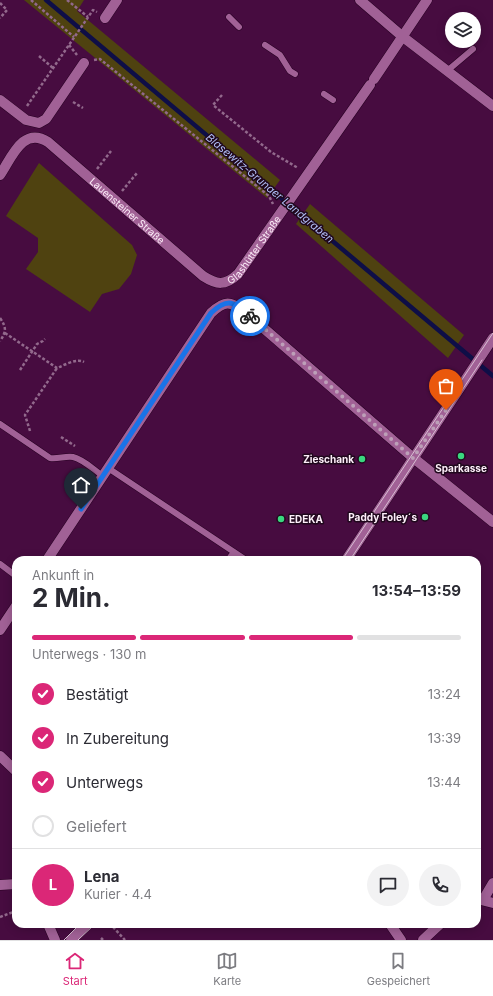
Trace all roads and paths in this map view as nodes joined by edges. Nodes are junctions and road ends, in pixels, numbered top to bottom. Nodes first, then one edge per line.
1 (31, 0) edge
2 (67, 0) edge
3 (117, 0) edge
4 (360, 0) edge
5 (427, 0) edge
6 (0, 4) edge
7 (229, 17) dead end
8 (0, 18) edge
9 (105, 18) dead end
10 (239, 27) dead end
11 (74, 37) junction
12 (403, 37) junction
13 (265, 45) dead end
14 (473, 49) dead end
15 (39, 56) dead end
16 (84, 63) joint
17 (53, 68) junction
18 (448, 71) junction
19 (295, 74) dead end
20 (324, 94) dead end
21 (222, 95) dead end
22 (0, 100) edge
23 (333, 100) dead end
24 (493, 106) edge
25 (20, 116) junction
26 (111, 151) dead end
27 (291, 164) dead end
28 (137, 173) dead end
29 (0, 175) edge
30 (89, 179) junction
31 (114, 200) junction
32 (278, 216) junction
33 (223, 283) joint
34 (0, 318) edge
35 (5, 333) junction
36 (493, 338) edge
37 (45, 339) dead end
38 (0, 341) edge
39 (32, 351) junction
40 (84, 362) dead end
41 (58, 368) junction
42 (20, 370) dead end
43 (0, 424) edge
44 (31, 435) dead end
45 (60, 437) dead end
46 (78, 447) dead end
47 (413, 458) junction
48 (106, 472) junction
49 (493, 522) edge
50 (234, 552) junction
51 (50, 556) edge
52 (231, 556) edge
53 (240, 556) edge
54 (349, 556) edge
55 (0, 564) edge
56 (12, 573) edge
57 (12, 612) edge
58 (0, 630) edge
59 (0, 756) edge
60 (12, 766) edge
61 (493, 883) edge
62 (12, 884) edge
63 (0, 885) edge
64 (484, 901) edge
65 (12, 911) edge
66 (0, 917) edge
67 (50, 928) edge
68 (84, 928) edge
69 (114, 928) edge
70 (393, 928) edge
71 (436, 928) edge
72 (55, 940) edge
73 (71, 940) edge
74 (125, 940) edge
75 (401, 940) edge
76 (423, 940) edge

1 - 11 path
2 - 11 path
3 - 9 street
4 - 12 street
5 - 12 street
6 - 8 path
7 - 10 lane
11 - 17 path
12 - 18 street
12 - 32 street, Glashütter Straße
13 - 19 lane
14 - 18 lane
15 - 17 path
16 - 25 street
16 - 32 path
17 - 25 path
18 - 24 street
20 - 23 lane
21 - 27 path
22 - 25 street
26 - 30 path
28 - 31 path
29 - 30 street, Lauensteiner Straße
30 - 31 street, Lauensteiner Straße
31 - 33 street, Lauensteiner Straße
32 - 33 street, Glashütter Straße
34 - 35 path
35 - 38 path
35 - 39 path
36 - 47 street
37 - 39 path
39 - 41 path
39 - 42 path
40 - 41 path
41 - 44 path
43 - 48 lane
45 - 46 path
47 - 48 street
47 - 49 street
47 - 54 street
48 - 50 lane
48 - 51 street
50 - 52 lane
50 - 53 lane
55 - 56 lane
57 - 58 street
59 - 60 street
61 - 64 street
62 - 63 street
65 - 66 path
67 - 72 street
68 - 73 street
69 - 74 path
70 - 75 street
71 - 76 street

